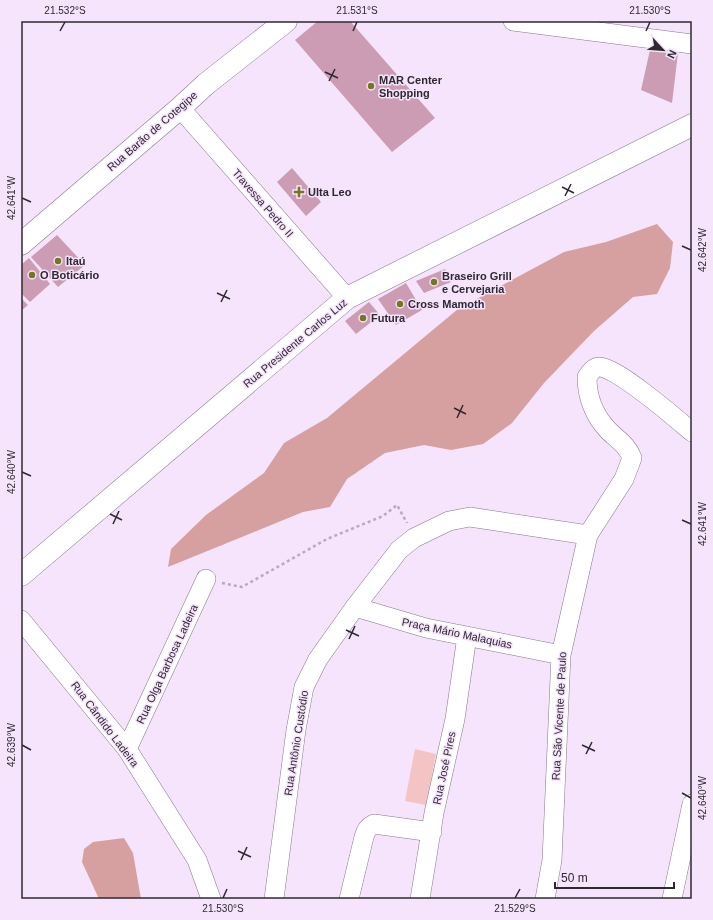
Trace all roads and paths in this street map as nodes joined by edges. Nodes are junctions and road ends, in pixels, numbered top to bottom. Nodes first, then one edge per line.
1 (286, 21) edge
2 (513, 21) edge
3 (692, 44) edge
4 (180, 108) junction
5 (692, 125) edge
6 (21, 244) edge
7 (347, 298) junction
8 (692, 432) edge
9 (588, 535) junction
10 (414, 538) junction
11 (21, 575) edge
12 (206, 579) joint
13 (355, 607) junction
14 (21, 620) edge
15 (467, 636) junction
16 (561, 655) junction
17 (127, 749) junction
18 (692, 804) edge
19 (432, 832) junction
20 (211, 899) edge
21 (274, 899) edge
22 (349, 899) edge
23 (420, 899) edge
24 (545, 899) edge
25 (672, 899) edge

1 - 4 street, Rua Barão de Cotegipe
2 - 3 street
4 - 6 street, Rua Barão de Cotegipe
4 - 7 street, Travessa Pedro II
5 - 7 street, Rua Presidente Carlos Luz
7 - 11 street, Rua Presidente Carlos Luz
8 - 9 street
9 - 10 street, Rua Antônio Custódio
9 - 16 street, Rua São Vicente de Paulo
10 - 12 path
10 - 13 street, Rua Antônio Custódio
12 - 17 street, Rua Olga Barbosa Ladeira
13 - 15 street, Praça Mário Malaquias
13 - 21 street, Rua Antônio Custódio
14 - 17 street, Rua Cândido Ladeira
15 - 16 street, Praça Mário Malaquias
15 - 19 street, Rua José Pires
16 - 24 street, Rua São Vicente de Paulo
17 - 20 street, Rua Cândido Ladeira
18 - 25 street
19 - 22 street
19 - 23 street, Rua José Pires

